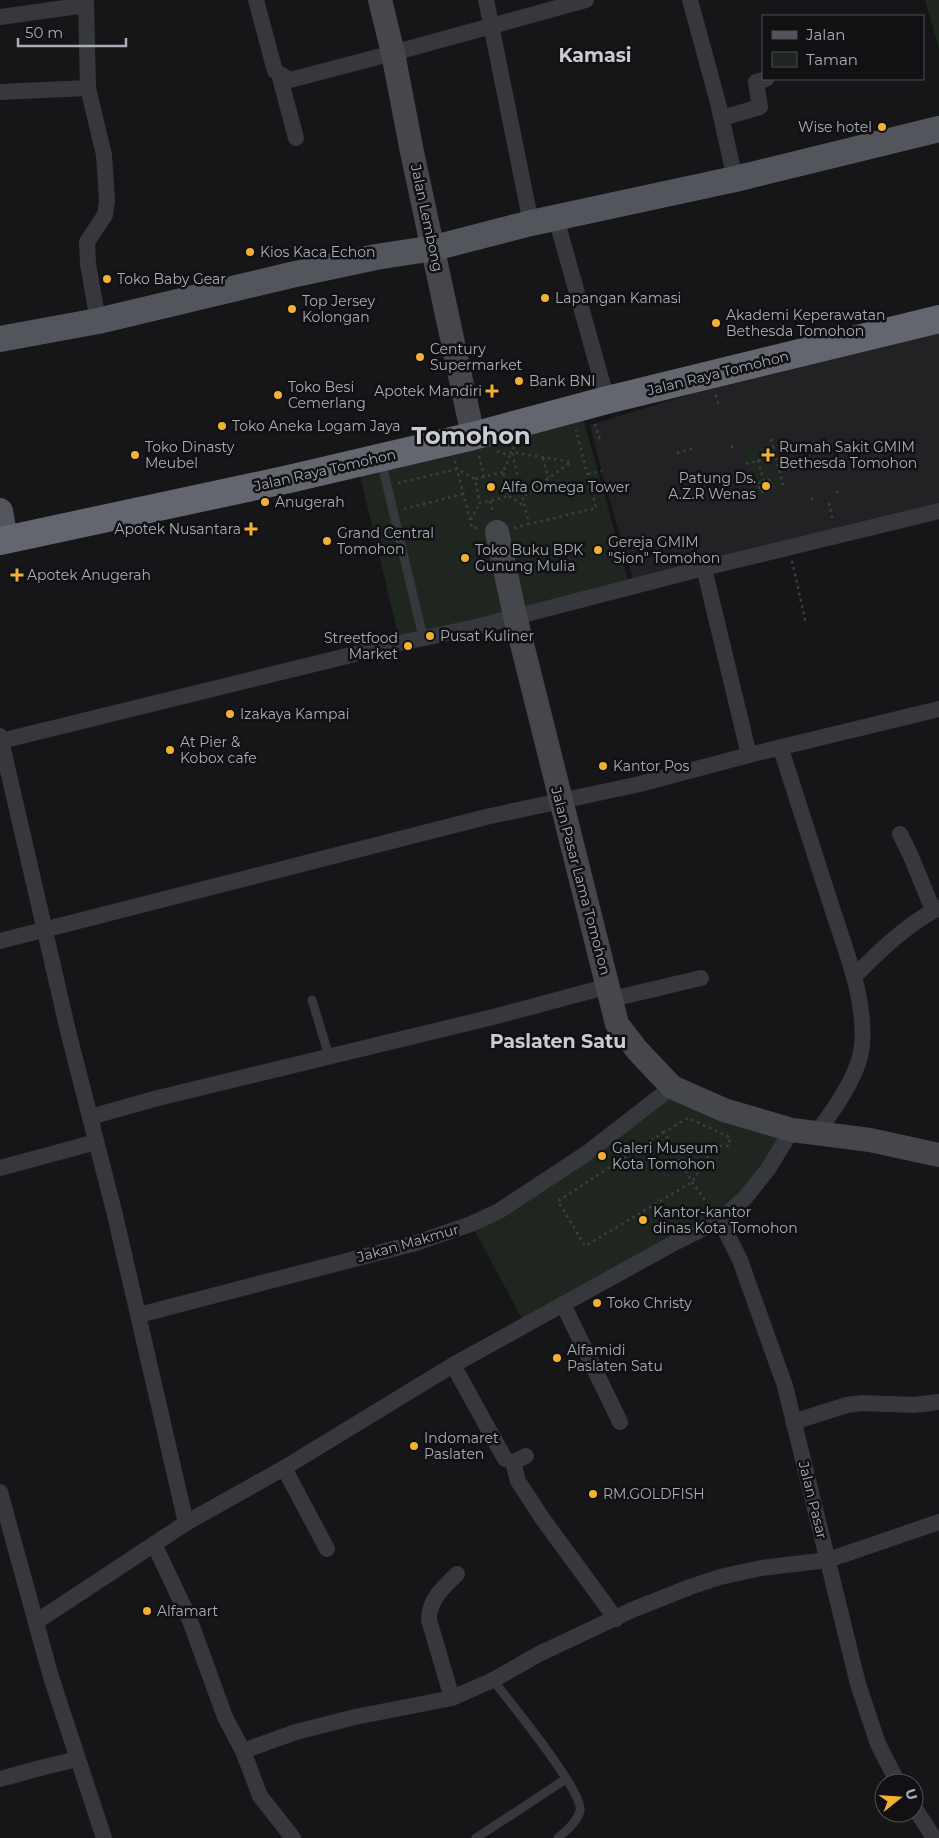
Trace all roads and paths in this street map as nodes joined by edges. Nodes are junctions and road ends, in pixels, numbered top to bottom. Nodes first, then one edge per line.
1 (256, 0) edge
2 (380, 0) edge
3 (486, 0) edge
4 (586, 0) edge
5 (690, 0) edge
6 (86, 2) edge
7 (0, 17) edge
8 (492, 26) junction
9 (393, 53) junction
10 (279, 74) junction
11 (763, 80) edge
12 (88, 88) junction
13 (0, 92) edge
14 (722, 118) junction
15 (939, 129) edge
16 (296, 138) dead end
17 (736, 179) junction
18 (556, 218) junction
19 (531, 223) junction
20 (434, 248) junction
21 (939, 319) edge
22 (98, 321) junction
23 (0, 339) edge
24 (607, 400) junction
25 (576, 430) dead end
26 (771, 439) dead end
27 (482, 444) junction
28 (515, 444) dead end
29 (694, 448) dead end
30 (512, 452) junction
31 (677, 452) dead end
32 (453, 454) dead end
33 (775, 455) junction
34 (380, 458) junction
35 (543, 458) junction
36 (758, 460) junction
37 (746, 464) dead end
38 (457, 470) junction
39 (602, 471) dead end
40 (503, 472) junction
41 (588, 474) junction
42 (484, 477) junction
43 (474, 479) junction
44 (548, 479) junction
45 (764, 482) junction
46 (387, 486) junction
47 (784, 488) dead end
48 (841, 491) dead end
49 (836, 492) dead end
50 (463, 494) junction
51 (508, 496) junction
52 (523, 497) junction
53 (480, 503) junction
54 (829, 503) dead end
55 (526, 507) junction
56 (0, 511) edge
57 (939, 511) edge
58 (393, 512) junction
59 (470, 522) junction
60 (492, 528) joint
61 (837, 536) junction
62 (2, 540) edge
63 (789, 548) junction
64 (704, 568) junction
65 (515, 616) junction
66 (806, 624) dead end
67 (423, 637) junction
68 (939, 708) edge
69 (1, 739) edge
70 (781, 749) junction
71 (749, 755) junction
72 (561, 802) junction
73 (900, 834) dead end
74 (936, 909) edge
75 (44, 930) junction
76 (0, 941) edge
77 (854, 977) junction
78 (701, 978) dead end
79 (610, 993) junction
80 (312, 1000) dead end
81 (330, 1056) junction
82 (672, 1087) junction
83 (90, 1117) junction
84 (792, 1130) junction
85 (664, 1132) junction
86 (817, 1132) junction
87 (96, 1142) junction
88 (939, 1154) edge
89 (0, 1168) edge
90 (692, 1182) junction
91 (720, 1220) junction
92 (563, 1304) junction
93 (139, 1315) junction
94 (454, 1365) junction
95 (939, 1402) edge
96 (620, 1422) dead end
97 (794, 1422) junction
98 (526, 1456) dead end
99 (505, 1459) dead end
100 (284, 1468) junction
101 (0, 1492) edge
102 (939, 1522) edge
103 (186, 1524) junction
104 (154, 1544) junction
105 (327, 1549) dead end
106 (828, 1560) junction
107 (457, 1574) dead end
108 (616, 1619) junction
109 (36, 1622) junction
110 (493, 1680) junction
111 (452, 1698) junction
112 (243, 1751) junction
113 (78, 1759) junction
114 (893, 1773) edge
115 (0, 1779) edge
116 (566, 1780) junction
117 (924, 1822) edge
118 (104, 1838) edge
119 (293, 1838) edge
120 (476, 1838) edge
121 (558, 1838) edge
122 (934, 1838) edge

1 - 10 street
2 - 9 street, Jalan Lembong
3 - 8 street
4 - 8 street
5 - 14 street
6 - 7 street
6 - 12 street
8 - 9 street
8 - 19 street
9 - 10 street
9 - 20 street, Jalan Lembong
10 - 16 street
11 - 14 street
12 - 13 street
12 - 22 street
14 - 17 street
15 - 17 main road
17 - 18 main road
18 - 19 main road
18 - 24 street
19 - 20 main road
20 - 22 main road
20 - 27 street, Jalan Lembong
21 - 24 highway, Jalan Raya Tomohon
22 - 23 main road
24 - 27 highway, Jalan Raya Tomohon
25 - 41 path
26 - 33 path
27 - 30 path
27 - 34 highway, Jalan Raya Tomohon
27 - 42 path
28 - 30 path
29 - 31 path
30 - 35 path
30 - 40 path
30 - 52 path
32 - 38 path
33 - 36 path
33 - 47 path
34 - 46 lane
34 - 62 highway, Jalan Raya Tomohon
35 - 44 path
35 - 44 path
36 - 37 path
36 - 45 path
38 - 43 path
38 - 46 path
38 - 50 path
39 - 41 path
40 - 42 path
40 - 51 path
41 - 55 path
42 - 43 path
43 - 53 path
44 - 52 path
45 - 45 path
46 - 58 lane
48 - 49 path
50 - 58 path
50 - 59 path
51 - 53 path
51 - 55 path
52 - 55 path
53 - 59 path
54 - 61 path
56 - 62 main road
57 - 61 street
58 - 67 lane
59 - 60 path
60 - 65 street, Jalan Pasar Lama Tomohon
61 - 63 street
63 - 64 street
63 - 66 path
64 - 65 street
64 - 71 street
65 - 67 street
65 - 72 street, Jalan Pasar Lama Tomohon
67 - 69 street
68 - 70 street
69 - 75 street
70 - 71 street
70 - 77 street
71 - 72 street
72 - 75 street
72 - 79 street, Jalan Pasar Lama Tomohon
73 - 74 street
74 - 77 street
75 - 76 street
75 - 83 street
77 - 86 street
78 - 79 street
79 - 81 street
79 - 82 street, Jalan Pasar Lama Tomohon
80 - 81 lane
81 - 83 street
82 - 84 street, Jalan Pasar Lama Tomohon
82 - 93 street, Jakan Makmur
83 - 87 street
84 - 86 street
84 - 91 street
85 - 90 path
85 - 90 path
85 - 90 path
86 - 88 street
87 - 89 street
87 - 93 street
90 - 91 path
91 - 92 street
91 - 97 street, Jalan Pasar
92 - 94 street
92 - 96 street
93 - 103 street
94 - 99 street
94 - 100 street
95 - 97 street
97 - 106 street, Jalan Pasar
98 - 108 street
100 - 103 street
100 - 105 street
101 - 109 street
102 - 106 street
103 - 104 street
104 - 109 street
104 - 112 street
106 - 108 street
106 - 114 street, Jalan Pasar
107 - 111 street
108 - 110 street
109 - 113 street
110 - 111 street
110 - 116 lane
111 - 112 street
112 - 119 street
113 - 115 street
113 - 118 street
116 - 120 lane
116 - 121 lane
117 - 122 street

